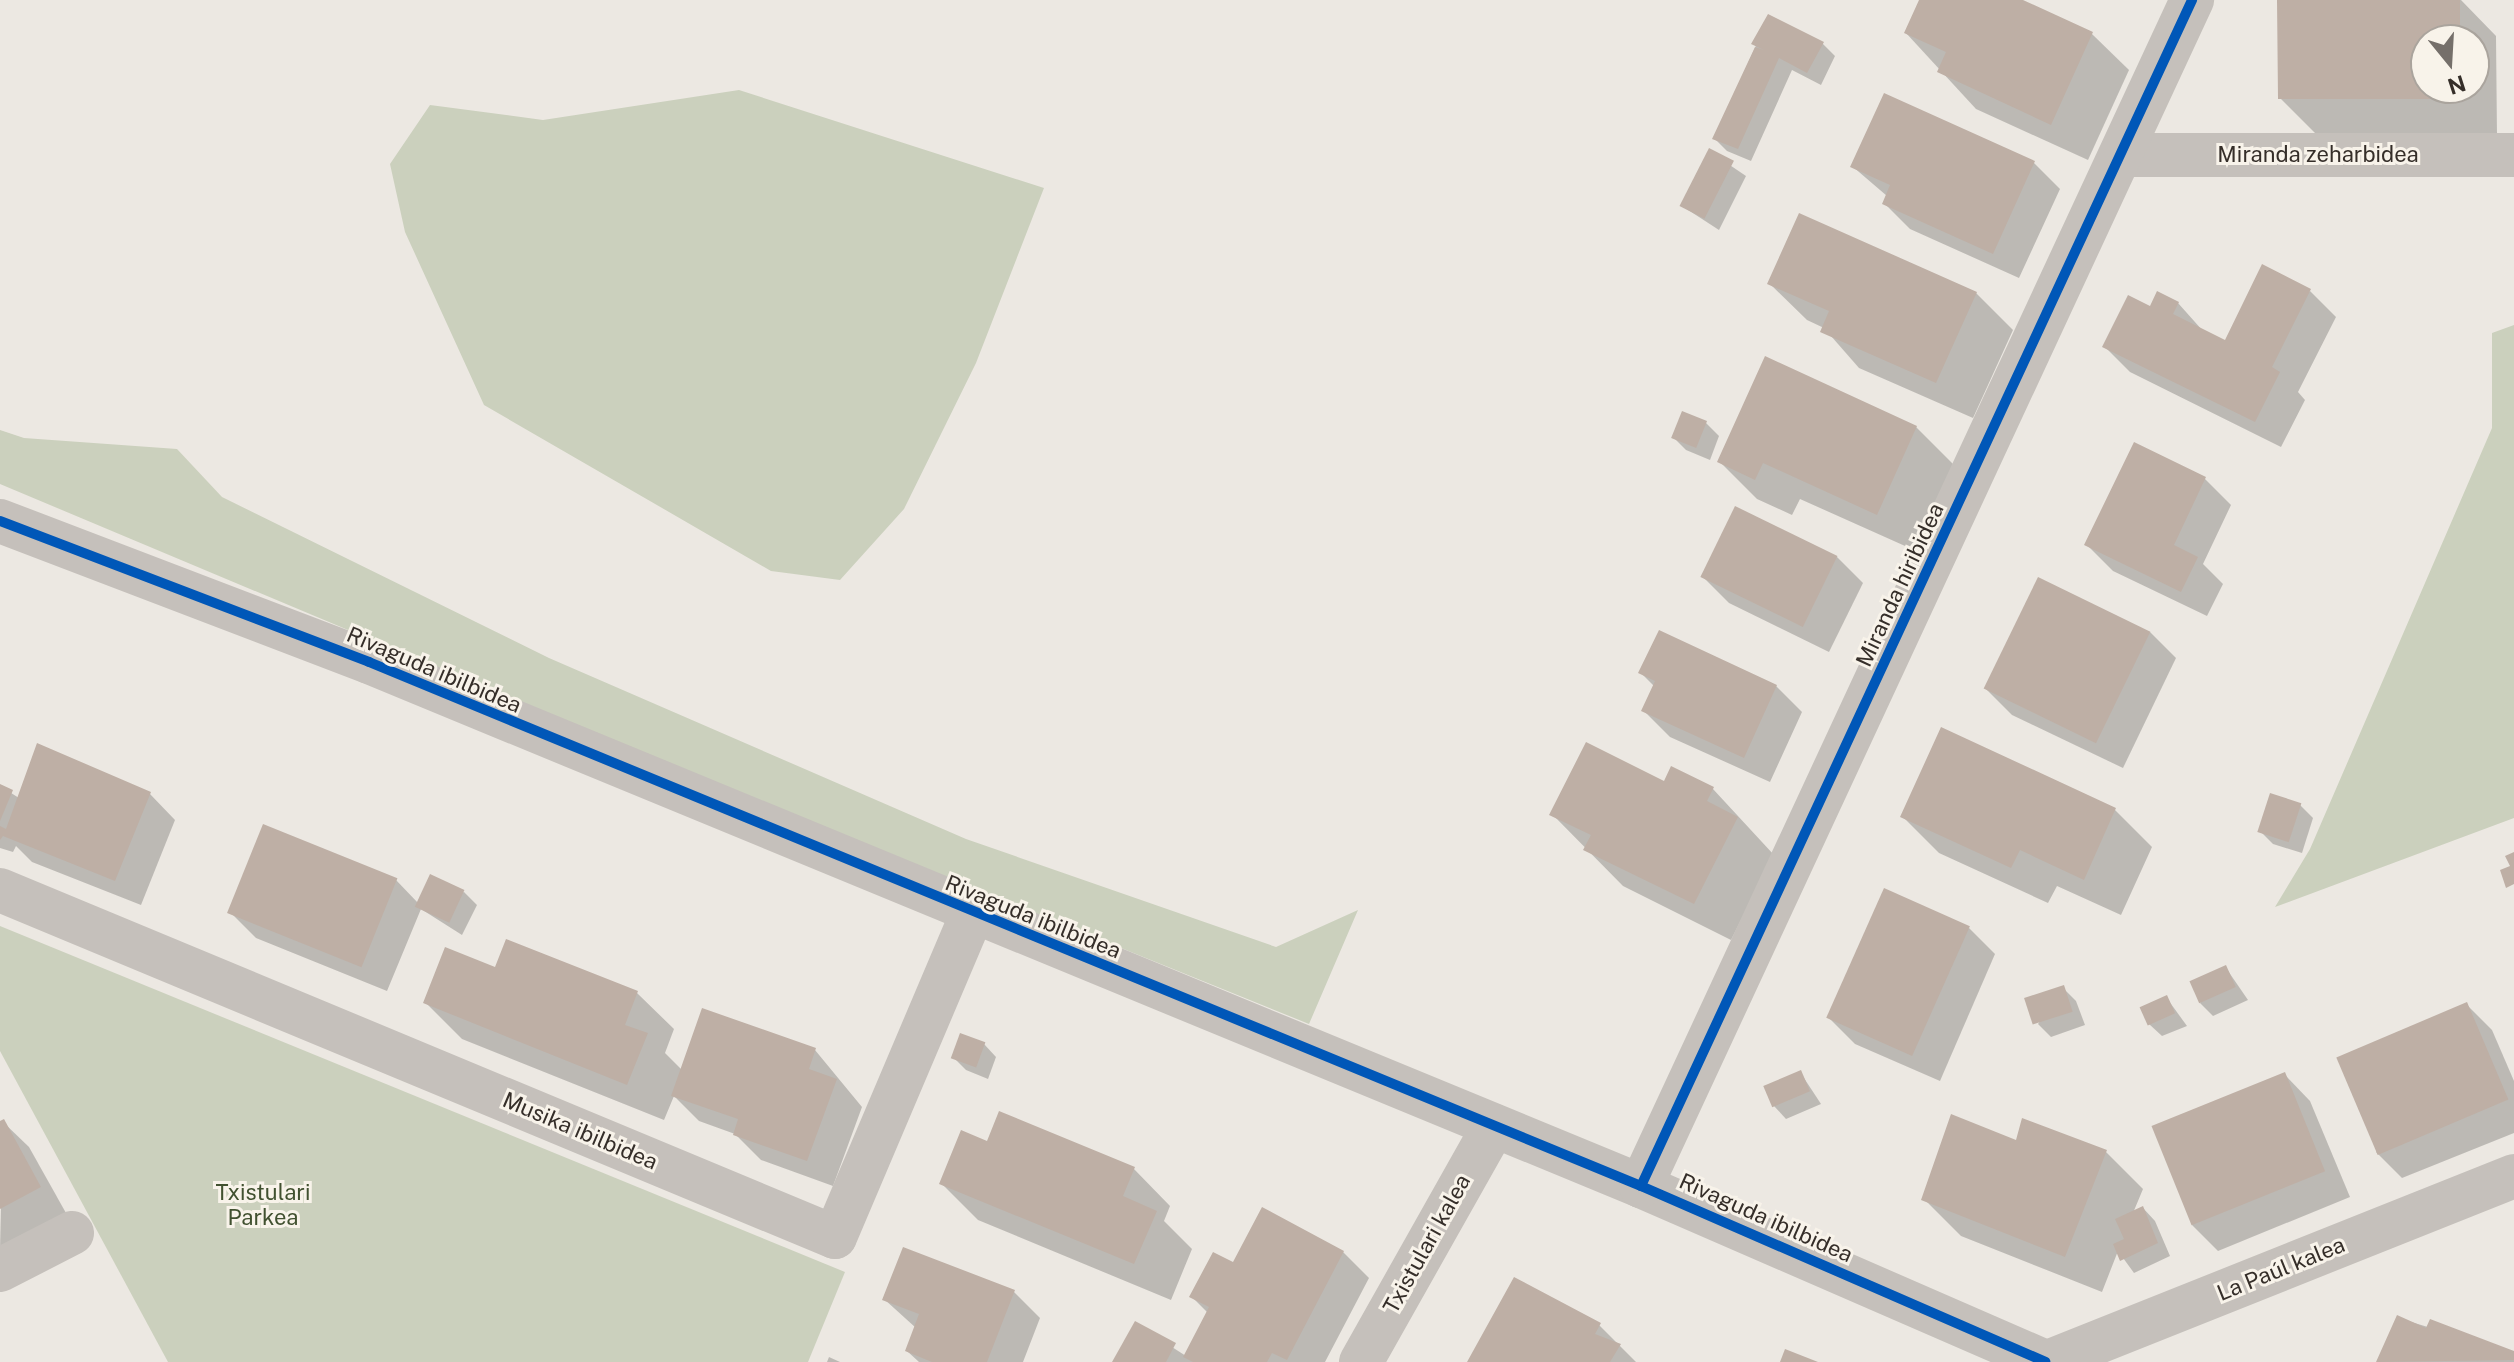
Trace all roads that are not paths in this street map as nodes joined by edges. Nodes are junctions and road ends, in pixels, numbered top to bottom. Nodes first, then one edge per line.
1 (2192, 0) edge
2 (2122, 155) junction
3 (2514, 155) edge
4 (0, 521) edge
5 (0, 890) edge
6 (972, 914) junction
7 (1494, 1126) junction
8 (2514, 1176) edge
9 (1641, 1186) junction
10 (72, 1233) dead end
11 (0, 1270) edge
12 (1361, 1362) edge
13 (2046, 1362) edge

1 - 2 street, Miranda hiribidea
2 - 3 street, Miranda zeharbidea
2 - 9 street, Miranda hiribidea
4 - 6 street, Rivaguda ibilbidea
5 - 6 street, Musika ibilbidea
6 - 7 street, Rivaguda ibilbidea
7 - 9 street, Rivaguda ibilbidea
7 - 12 street, Txistulari kalea
8 - 13 street, La Paúl kalea
9 - 13 street, Rivaguda ibilbidea
10 - 11 street

